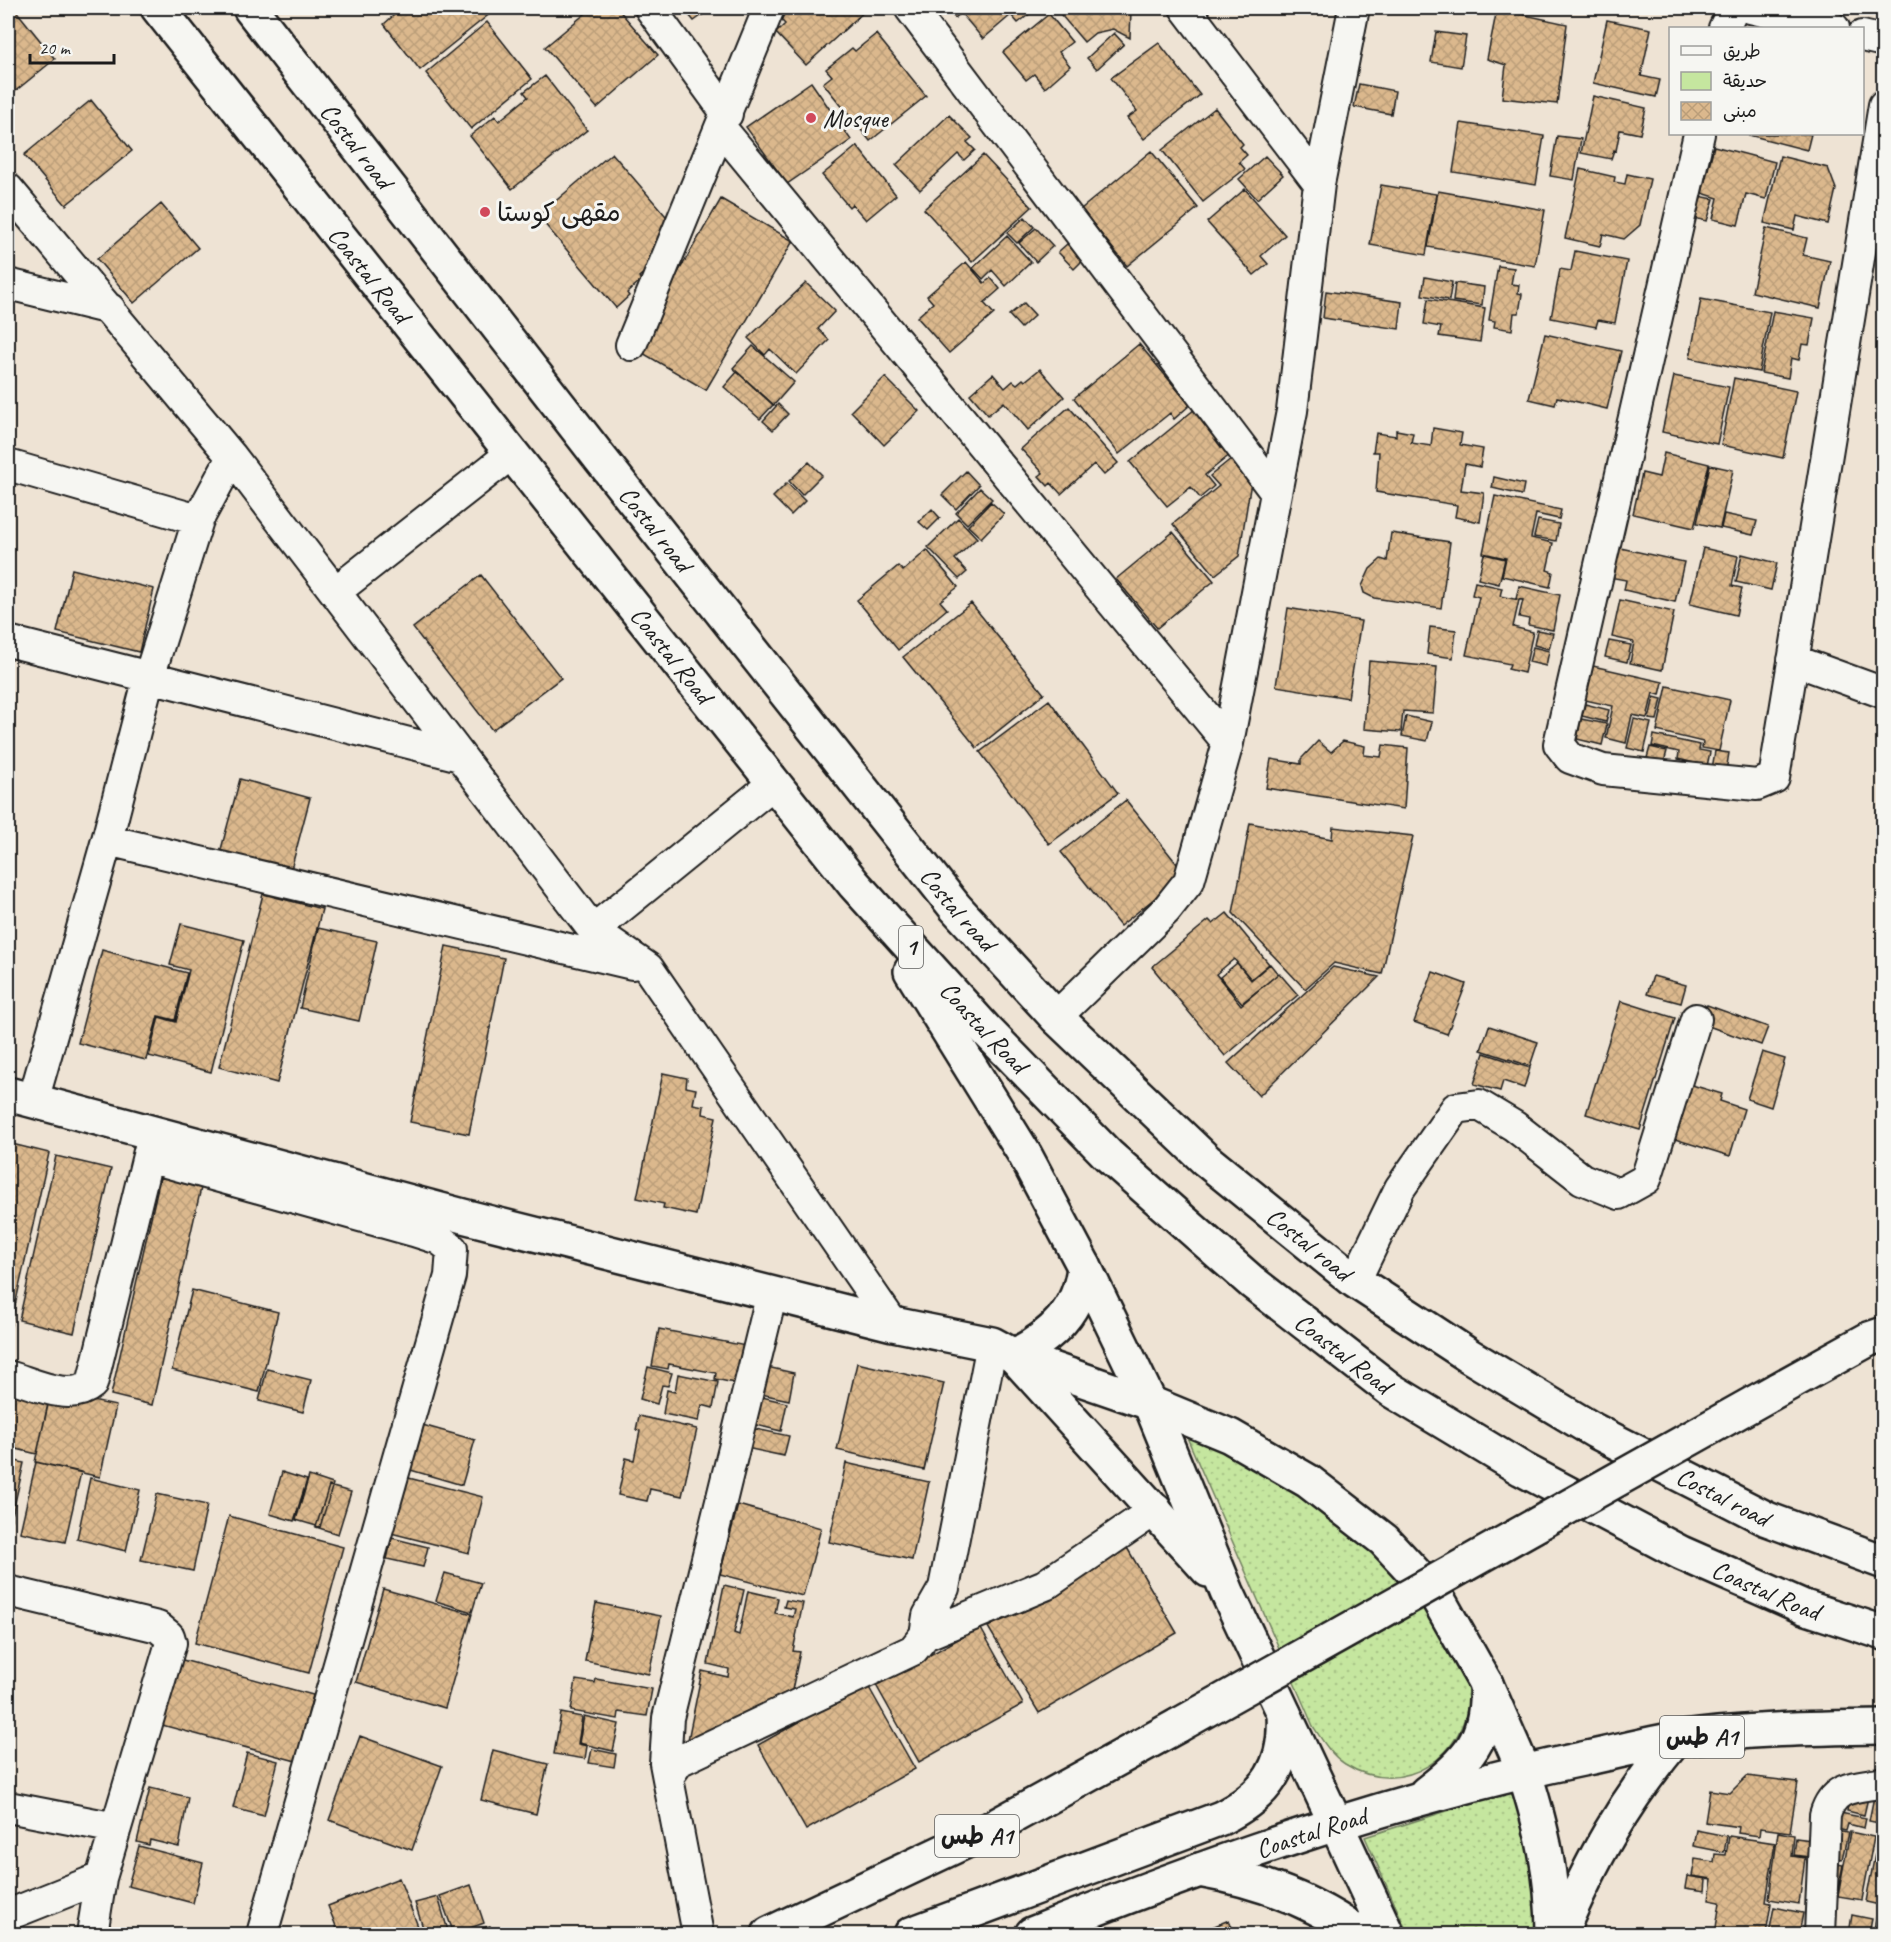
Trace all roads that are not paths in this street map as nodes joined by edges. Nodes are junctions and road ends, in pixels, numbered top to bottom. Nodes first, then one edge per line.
1 (158, 8) edge
2 (250, 8) edge
3 (650, 8) edge
4 (768, 8) edge
5 (910, 8) edge
6 (1185, 8) edge
7 (1354, 8) edge
8 (1734, 8) edge
9 (1750, 8) edge
10 (1725, 27) edge
11 (1830, 27) edge
12 (1864, 36) edge
13 (1884, 41) edge
14 (1884, 105) edge
15 (724, 121) junction
16 (1699, 135) edge
17 (1320, 184) junction
18 (8, 189) edge
19 (8, 284) edge
20 (110, 309) junction
21 (631, 345) dead end
22 (512, 453) junction
23 (232, 457) junction
24 (8, 465) edge
25 (1276, 493) junction
26 (198, 520) junction
27 (335, 592) junction
28 (8, 641) edge
29 (1793, 660) junction
30 (149, 677) junction
31 (1884, 693) edge
32 (1227, 743) junction
33 (460, 756) junction
34 (774, 783) junction
35 (107, 840) junction
36 (854, 884) junction
37 (592, 930) junction
38 (648, 968) junction
39 (1056, 1017) junction
40 (1696, 1019) dead end
41 (20, 1097) edge
42 (151, 1145) junction
43 (1084, 1266) junction
44 (1355, 1281) junction
45 (772, 1293) junction
46 (894, 1324) junction
47 (1884, 1334) edge
48 (1003, 1350) junction
49 (8, 1376) edge
50 (1150, 1403) junction
51 (1155, 1509) junction
52 (1884, 1562) edge
53 (8, 1591) edge
54 (1227, 1592) junction
55 (1884, 1633) edge
56 (925, 1635) junction
57 (1486, 1684) junction
58 (1284, 1710) junction
59 (1884, 1727) edge
60 (1676, 1739) junction
61 (1524, 1771) junction
62 (668, 1777) junction
63 (1884, 1782) edge
64 (1418, 1799) junction
65 (8, 1807) edge
66 (1336, 1824) junction
67 (116, 1828) junction
68 (1197, 1870) junction
69 (101, 1878) junction
70 (8, 1915) edge
71 (92, 1935) edge
72 (262, 1935) edge
73 (698, 1935) edge
74 (769, 1935) edge
75 (911, 1935) edge
76 (1032, 1935) edge
77 (1359, 1935) edge
78 (1387, 1935) edge
79 (1553, 1935) edge
80 (1560, 1935) edge
81 (1820, 1935) edge

1 - 22 main road, Coastal Road / 1
2 - 39 main road, Costal road / 1
3 - 15 street
4 - 15 street
5 - 25 street
6 - 17 street
7 - 17 street
8 - 10 street
9 - 11 street
12 - 13 street
14 - 29 street
15 - 21 street
15 - 32 street
16 - 29 street
17 - 25 street
18 - 20 street
19 - 20 street
20 - 23 street
22 - 27 street
22 - 34 main road, Coastal Road / 1
23 - 26 street
23 - 27 street
24 - 26 street
25 - 32 street
26 - 30 street
27 - 33 street
28 - 30 street
29 - 31 street
30 - 33 street
30 - 35 street
32 - 39 street
33 - 37 street
34 - 36 main road, Coastal Road / 1
34 - 37 street
35 - 38 street
35 - 41 street
36 - 43 main road
36 - 55 main road, Coastal Road / 1
37 - 38 street
38 - 46 street
39 - 44 main road, Costal road / 1
40 - 44 street
41 - 42 main road
42 - 45 main road
42 - 49 street
42 - 72 street
43 - 48 main road
43 - 50 main road
44 - 52 main road, Costal road / 1
45 - 46 main road
45 - 62 street
46 - 48 main road
47 - 74 main road, طس A1, bridge
48 - 50 main road
48 - 51 main road
48 - 56 street
50 - 54 main road
50 - 57 main road
51 - 54 main road
51 - 56 street
53 - 67 street
54 - 58 main road
56 - 62 street
57 - 61 main road
57 - 64 main road
58 - 66 main road
58 - 75 main road
59 - 60 main road, Coastal Road / طس A1
60 - 61 main road, Coastal Road / طس A1
60 - 80 main road
61 - 64 main road, Coastal Road / طس A1
61 - 79 main road
62 - 73 street
63 - 81 street
64 - 66 main road, Coastal Road / طس A1
65 - 67 street
66 - 68 main road, Coastal Road / طس A1
66 - 78 main road
67 - 69 street
68 - 76 main road, Coastal Road / طس A1
68 - 77 main road
69 - 70 street
69 - 71 street

